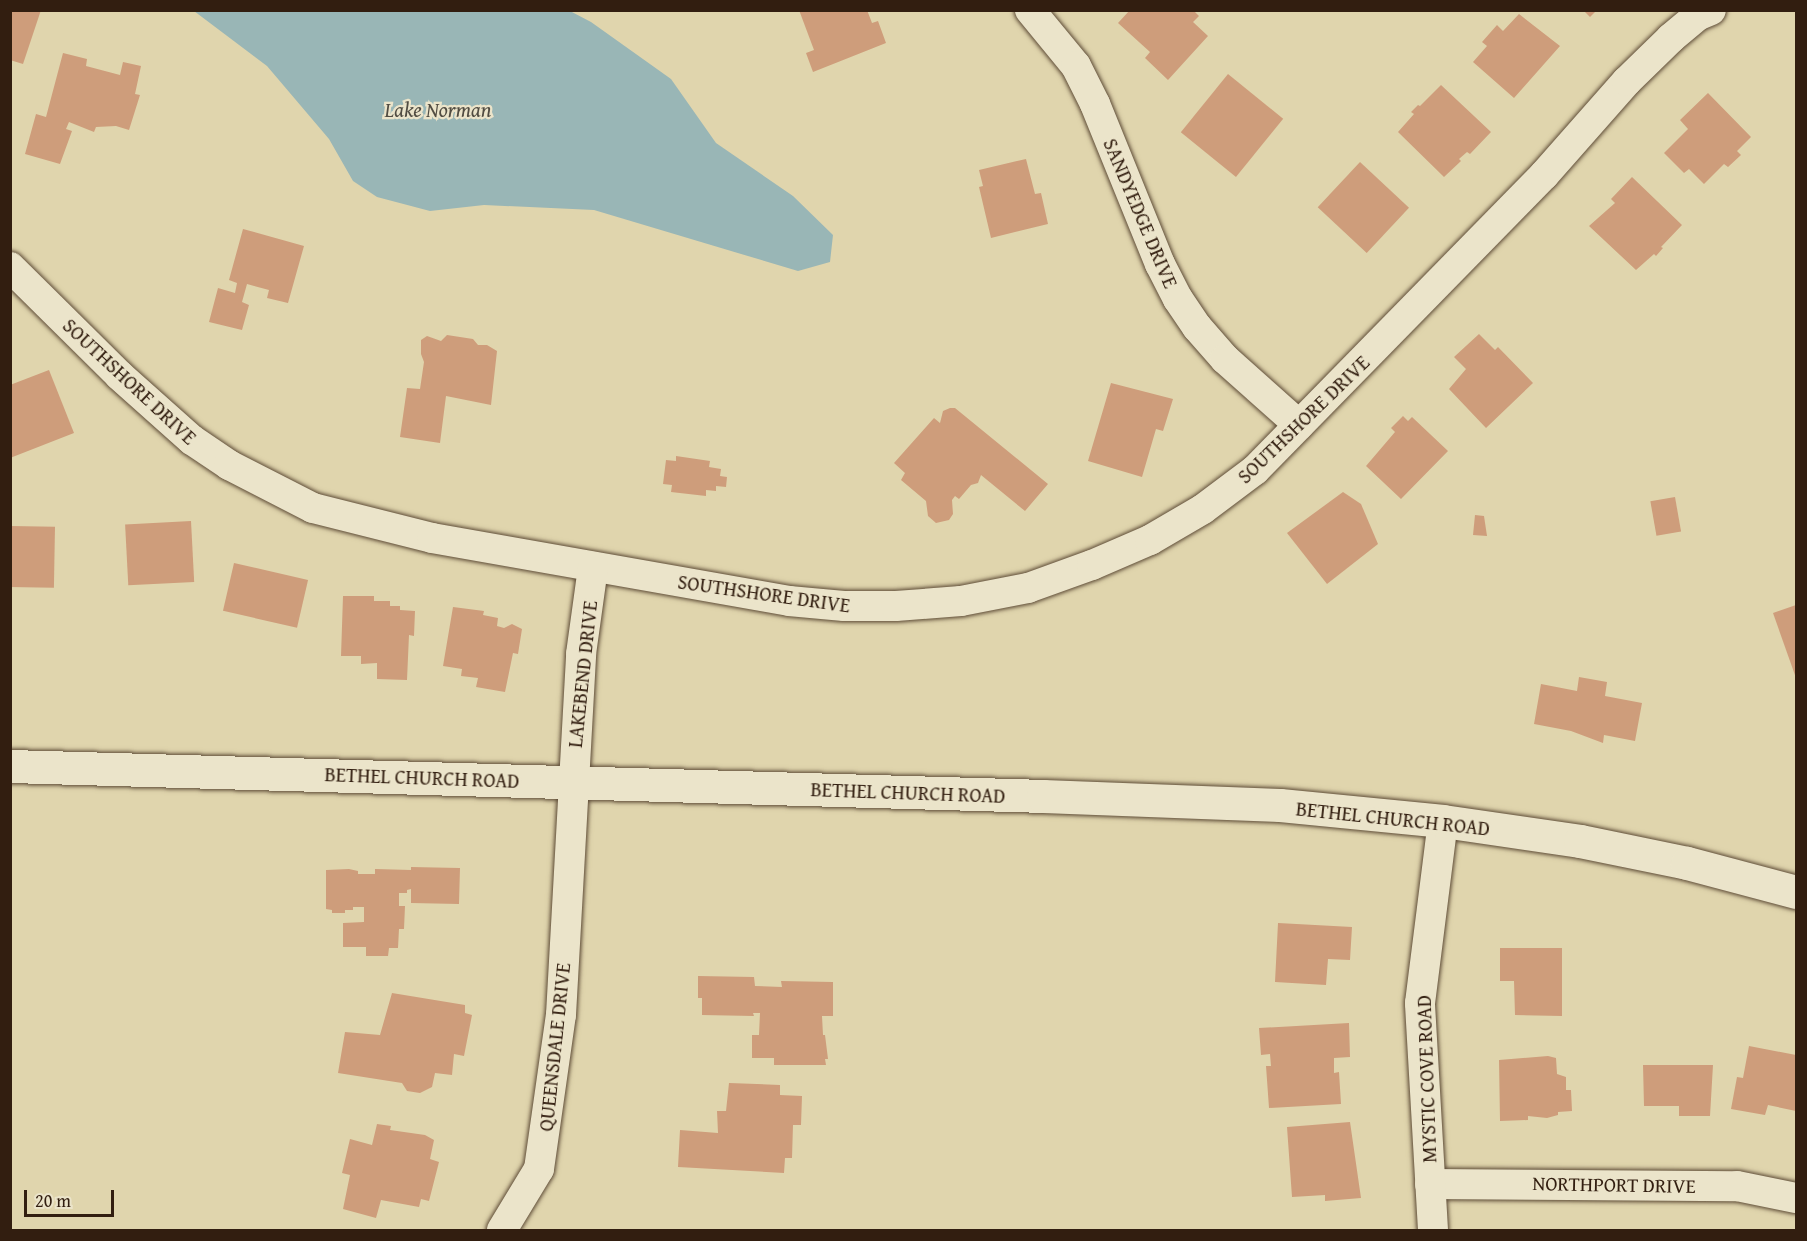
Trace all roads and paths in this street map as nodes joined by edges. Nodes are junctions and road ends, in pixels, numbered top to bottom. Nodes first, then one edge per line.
1 (1030, 10) edge
2 (1711, 10) edge
3 (10, 267) edge
4 (1299, 425) junction
5 (593, 567) junction
6 (10, 766) edge
7 (572, 782) junction
8 (1443, 821) junction
9 (1797, 892) edge
10 (1431, 1184) junction
11 (1797, 1198) edge
12 (502, 1230) edge
13 (1433, 1230) edge

1 - 4 street, SANDYEDGE DRIVE
2 - 4 street, SOUTHSHORE DRIVE
3 - 5 street, SOUTHSHORE DRIVE
4 - 5 street, SOUTHSHORE DRIVE
5 - 7 street, LAKEBEND DRIVE
6 - 7 street, BETHEL CHURCH ROAD
7 - 8 street, BETHEL CHURCH ROAD
7 - 12 street, QUEENSDALE DRIVE
8 - 9 street, BETHEL CHURCH ROAD
8 - 10 street, MYSTIC COVE ROAD
10 - 11 street, NORTHPORT DRIVE
10 - 13 street, MYSTIC COVE ROAD

